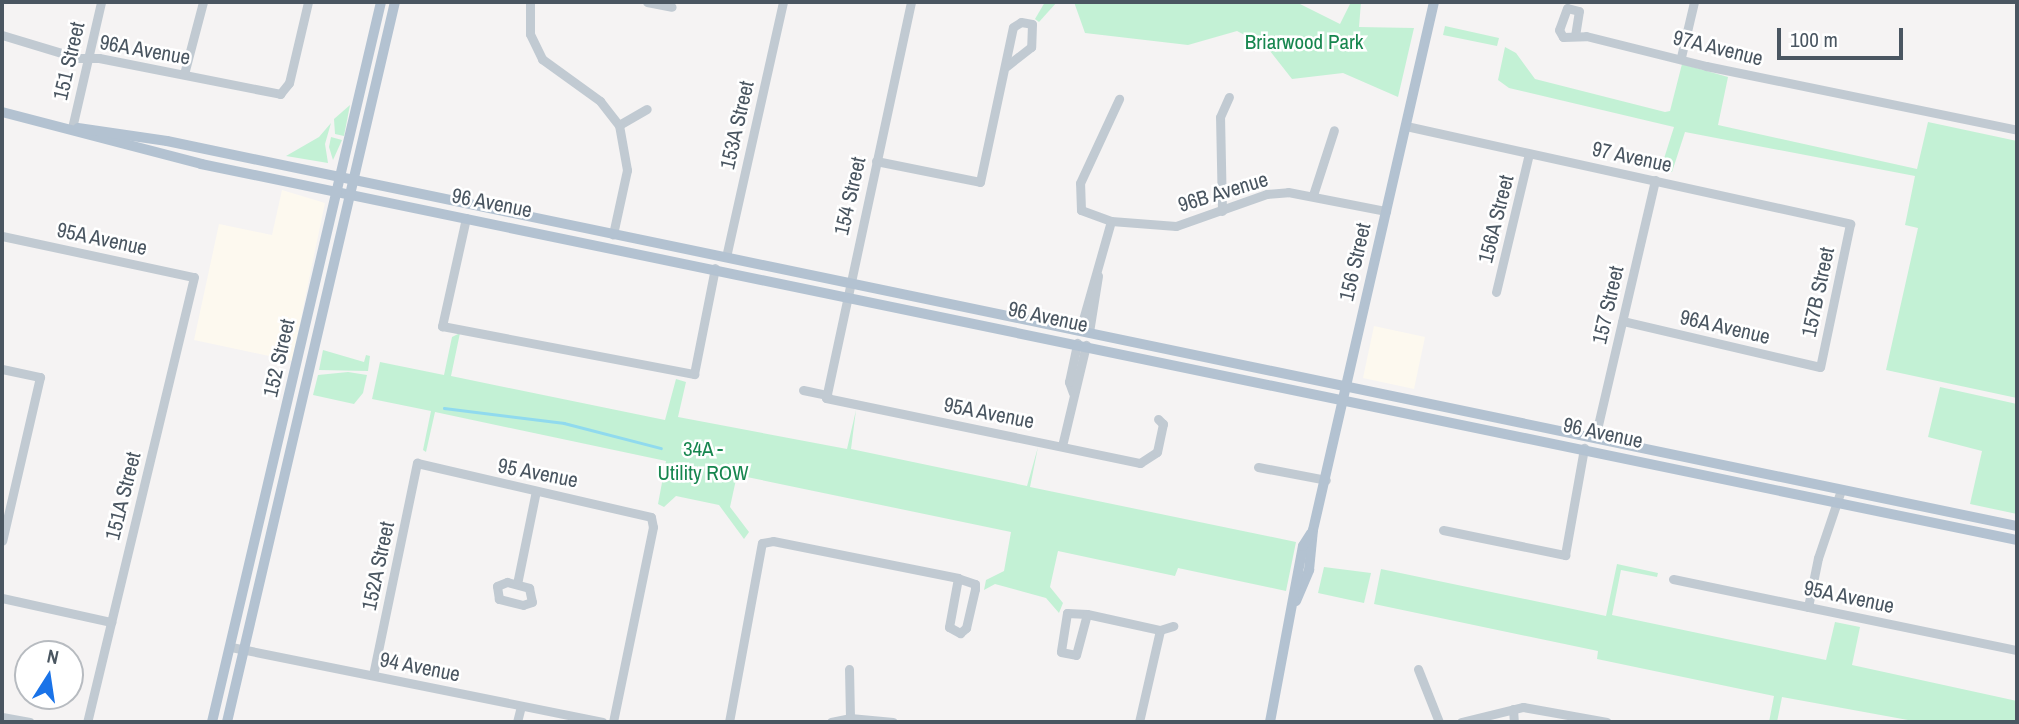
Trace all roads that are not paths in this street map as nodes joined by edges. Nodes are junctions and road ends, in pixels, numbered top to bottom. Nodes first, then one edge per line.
1 (101, 2) edge
2 (203, 2) edge
3 (308, 2) edge
4 (381, 2) edge
5 (395, 2) edge
6 (530, 2) edge
7 (647, 2) edge
8 (783, 2) edge
9 (911, 2) edge
10 (1434, 2) edge
11 (1694, 2) edge
12 (672, 7) dead end
13 (2, 35) edge
14 (1575, 36) dead end
15 (1681, 57) junction
16 (88, 58) junction
17 (1007, 65) junction
18 (184, 74) junction
19 (1230, 97) dead end
20 (1119, 99) dead end
21 (647, 109) dead end
22 (2, 112) edge
23 (620, 125) junction
24 (1406, 126) junction
25 (72, 128) junction
26 (1334, 130) dead end
27 (2017, 130) edge
28 (1529, 154) junction
29 (876, 161) junction
30 (341, 179) junction
31 (1655, 180) junction
32 (355, 182) junction
33 (338, 193) junction
34 (351, 195) junction
35 (1313, 195) junction
36 (1222, 211) junction
37 (1386, 211) junction
38 (466, 218) junction
39 (1111, 221) junction
40 (1850, 224) joint
41 (613, 234) junction
42 (2, 236) edge
43 (595, 243) junction
44 (726, 257) junction
45 (715, 268) junction
46 (194, 277) joint
47 (848, 283) junction
48 (1496, 292) dead end
49 (846, 295) junction
50 (1622, 321) junction
51 (1085, 331) junction
52 (1078, 343) junction
53 (302, 346) junction
54 (313, 358) junction
55 (1820, 367) joint
56 (2, 369) edge
57 (1347, 386) junction
58 (803, 390) dead end
59 (827, 396) junction
60 (1344, 398) junction
61 (1158, 419) dead end
62 (1595, 438) junction
63 (1062, 446) junction
64 (1584, 449) junction
65 (1657, 451) junction
66 (417, 463) joint
67 (1258, 467) dead end
68 (1326, 480) junction
69 (1841, 490) junction
70 (536, 491) junction
71 (1836, 502) junction
72 (2017, 526) edge
73 (1443, 530) dead end
74 (2017, 540) edge
75 (2, 541) edge
76 (958, 578) junction
77 (1672, 579) dead end
78 (517, 584) dead end
79 (2, 598) edge
80 (1808, 607) junction
81 (1087, 614) junction
82 (111, 622) junction
83 (1173, 626) dead end
84 (1160, 630) junction
85 (230, 647) junction
86 (244, 650) junction
87 (2017, 650) edge
88 (849, 669) dead end
89 (1418, 669) dead end
90 (373, 676) junction
91 (521, 706) junction
92 (1513, 709) junction
93 (2, 716) edge
94 (850, 719) junction
95 (30, 722) edge
96 (87, 722) edge
97 (212, 722) edge
98 (228, 722) edge
99 (517, 722) edge
100 (603, 722) edge
101 (613, 722) edge
102 (729, 722) edge
103 (831, 722) edge
104 (893, 722) edge
105 (1139, 722) edge
106 (1270, 722) edge
107 (1439, 722) edge
108 (1461, 722) edge
109 (1514, 722) edge
110 (1607, 722) edge

1 - 16 street, 151 Street
2 - 18 street
3 - 18 street, 96A Avenue
4 - 30 main road, 152 Street
5 - 32 main road, 152 Street
6 - 23 street
7 - 12 street
8 - 44 street, 153A Street
9 - 29 street, 154 Street
10 - 24 main road, 156 Street
11 - 15 street
13 - 16 street, 96A Avenue
14 - 15 street, 97A Avenue
15 - 27 street, 97A Avenue
16 - 18 street, 96A Avenue
16 - 25 street, 151 Street
17 - 17 street
17 - 29 street
19 - 36 street
20 - 39 street, 96B Avenue
21 - 23 street
22 - 25 main road, 96 Avenue
23 - 41 street
24 - 28 street, 97 Avenue
24 - 37 main road, 156 Street
25 - 30 main road, 96 Avenue
25 - 33 main road, 96 Avenue
26 - 35 street
28 - 31 street, 97 Avenue
28 - 48 street, 156A Street
29 - 47 street, 154 Street
30 - 32 main road, 96 Avenue
30 - 33 main road, 152 Street
31 - 40 street, 97 Avenue
31 - 50 street, 157 Street
32 - 34 main road, 152 Street
32 - 41 main road, 96 Avenue
33 - 34 main road, 96 Avenue
33 - 53 main road, 152 Street
34 - 38 main road, 96 Avenue
34 - 54 main road, 152 Street
35 - 36 street, 96B Avenue
35 - 37 street, 96B Avenue
36 - 39 street, 96B Avenue
37 - 57 main road, 156 Street
38 - 43 main road, 96 Avenue
38 - 45 street
39 - 51 street
40 - 55 street, 157B Street
41 - 43 main road
41 - 44 main road, 96 Avenue
42 - 46 street, 95A Avenue
43 - 45 main road, 96 Avenue
44 - 47 main road, 96 Avenue
45 - 49 main road, 96 Avenue
46 - 82 street, 151A Street
47 - 49 street, 154 Street
47 - 51 main road, 96 Avenue
49 - 52 main road, 96 Avenue
49 - 59 street, 154 Street
50 - 55 street, 96A Avenue
50 - 62 street, 157 Street
51 - 52 main road
51 - 57 main road, 96 Avenue
52 - 60 main road, 96 Avenue
52 - 63 street
53 - 54 main road
53 - 85 main road, 152 Street
54 - 86 main road, 152 Street
56 - 75 street
57 - 60 main road, 156 Street
57 - 62 main road, 96 Avenue
58 - 59 street, 95A Avenue
59 - 63 street, 95A Avenue
60 - 64 main road, 96 Avenue
60 - 68 main road, 156 Street
61 - 63 street, 95A Avenue
62 - 65 main road, 96 Avenue
64 - 65 main road
64 - 71 main road, 96 Avenue
64 - 73 street
65 - 69 main road, 96 Avenue
66 - 70 street, 95 Avenue
66 - 90 street, 152A Street
67 - 68 street
68 - 106 main road, 156 Street
69 - 71 street
69 - 72 main road, 96 Avenue
70 - 78 street
70 - 101 street, 95 Avenue
71 - 74 main road, 96 Avenue
71 - 80 street
76 - 76 street
76 - 102 street
77 - 80 street, 95A Avenue
79 - 82 street
80 - 87 street, 95A Avenue
81 - 81 street
81 - 84 street
82 - 96 street, 151A Street
83 - 84 street
84 - 105 street
85 - 86 street, 94 Avenue
85 - 97 main road, 152 Street
86 - 90 street, 94 Avenue
86 - 98 main road, 152 Street
88 - 94 street
89 - 107 street
90 - 91 street, 94 Avenue
91 - 99 street
91 - 100 street, 94 Avenue
92 - 108 street
92 - 109 street
92 - 110 street
93 - 95 street
94 - 103 street
94 - 104 street

